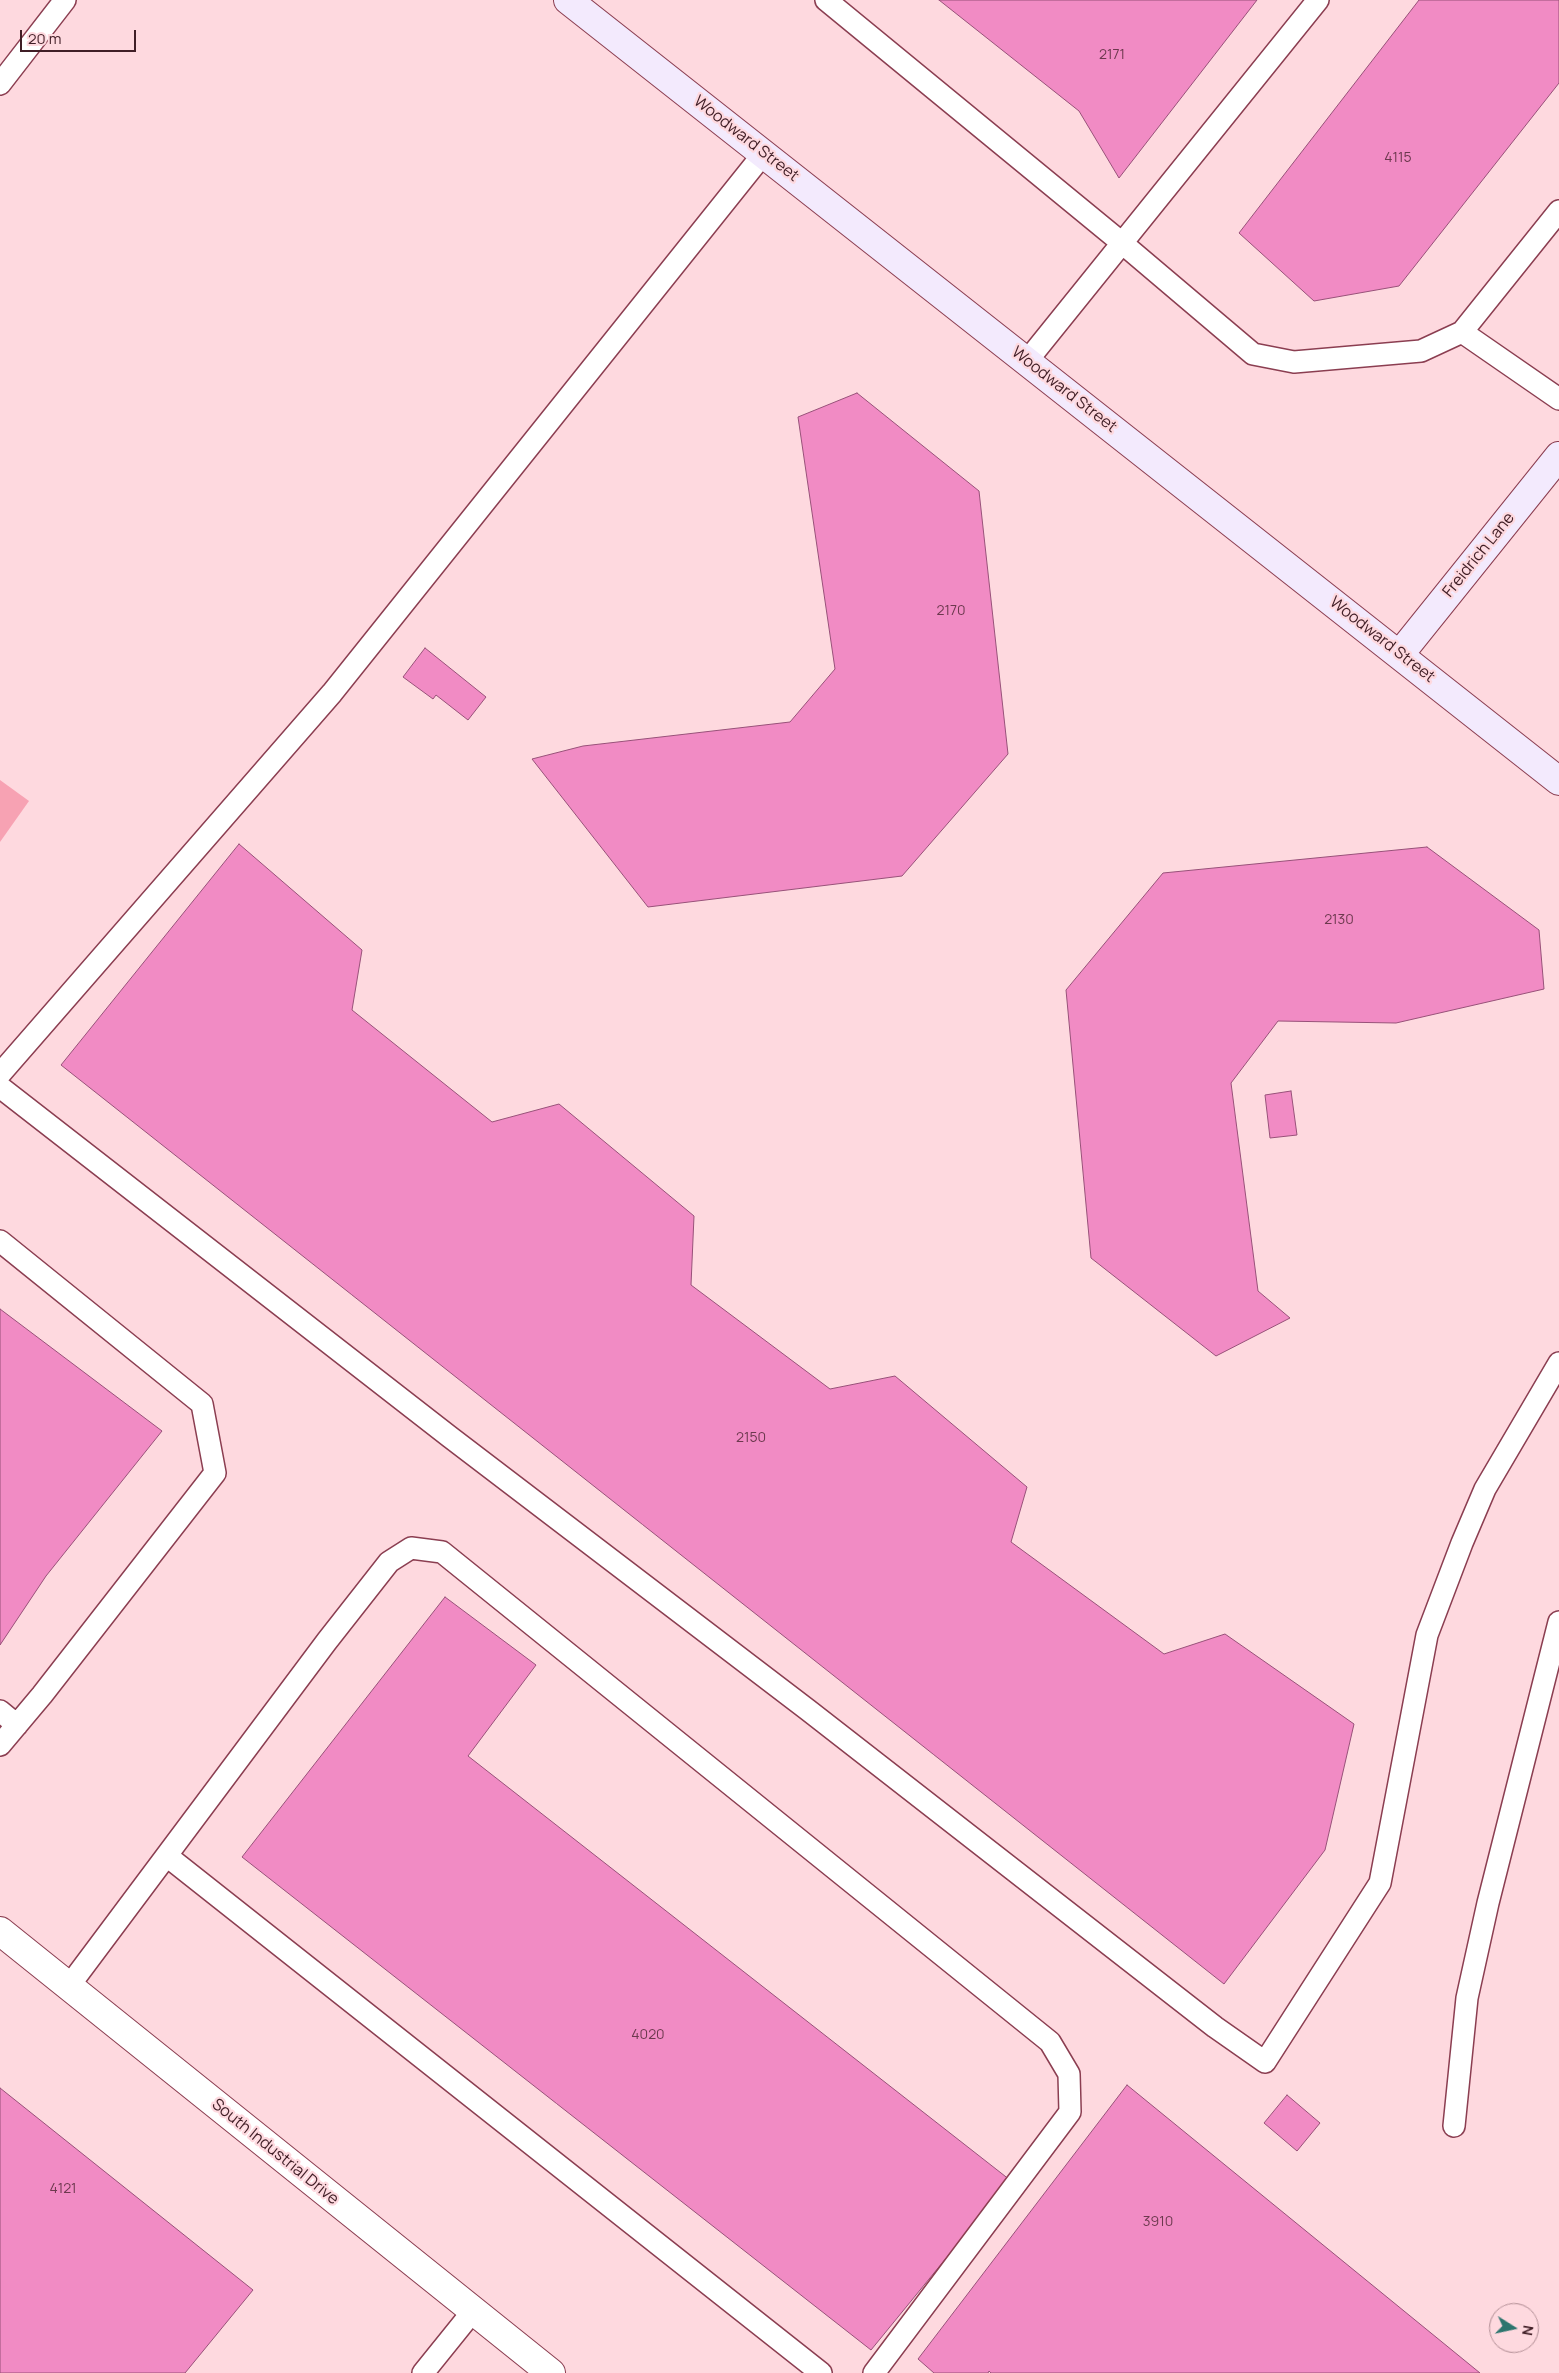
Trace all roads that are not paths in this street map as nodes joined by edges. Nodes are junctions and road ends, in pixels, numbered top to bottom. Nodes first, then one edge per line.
1 (65, 0) edge
2 (568, 0) edge
3 (826, 0) edge
4 (1318, 0) edge
5 (0, 84) edge
6 (764, 153) junction
7 (1559, 211) edge
8 (1122, 243) junction
9 (1462, 332) junction
10 (1027, 361) junction
11 (1559, 399) edge
12 (1559, 456) edge
13 (1400, 654) junction
14 (1559, 780) edge
15 (0, 1074) edge
16 (0, 1087) edge
17 (0, 1241) edge
18 (1559, 1363) edge
19 (1559, 1622) edge
20 (0, 1711) edge
21 (17, 1724) junction
22 (0, 1744) edge
23 (167, 1856) junction
24 (0, 1931) edge
25 (69, 1986) junction
26 (1454, 2126) dead end
27 (473, 2311) junction
28 (423, 2373) edge
29 (551, 2373) edge
30 (822, 2373) edge
31 (874, 2373) edge

1 - 5 lane
2 - 6 street, Woodward Street
3 - 8 lane
4 - 8 lane
6 - 10 street, Woodward Street
6 - 15 lane
7 - 9 lane
8 - 9 lane
8 - 10 lane
9 - 11 lane
10 - 13 street, Woodward Street
12 - 13 street, Freidrich Lane
13 - 14 street, Woodward Street
16 - 18 lane
17 - 21 lane
19 - 26 lane
20 - 21 lane
21 - 22 lane
23 - 25 lane
23 - 30 lane
23 - 31 lane
24 - 25 street, South Industrial Drive
25 - 27 street, South Industrial Drive
27 - 28 lane
27 - 29 street, South Industrial Drive

